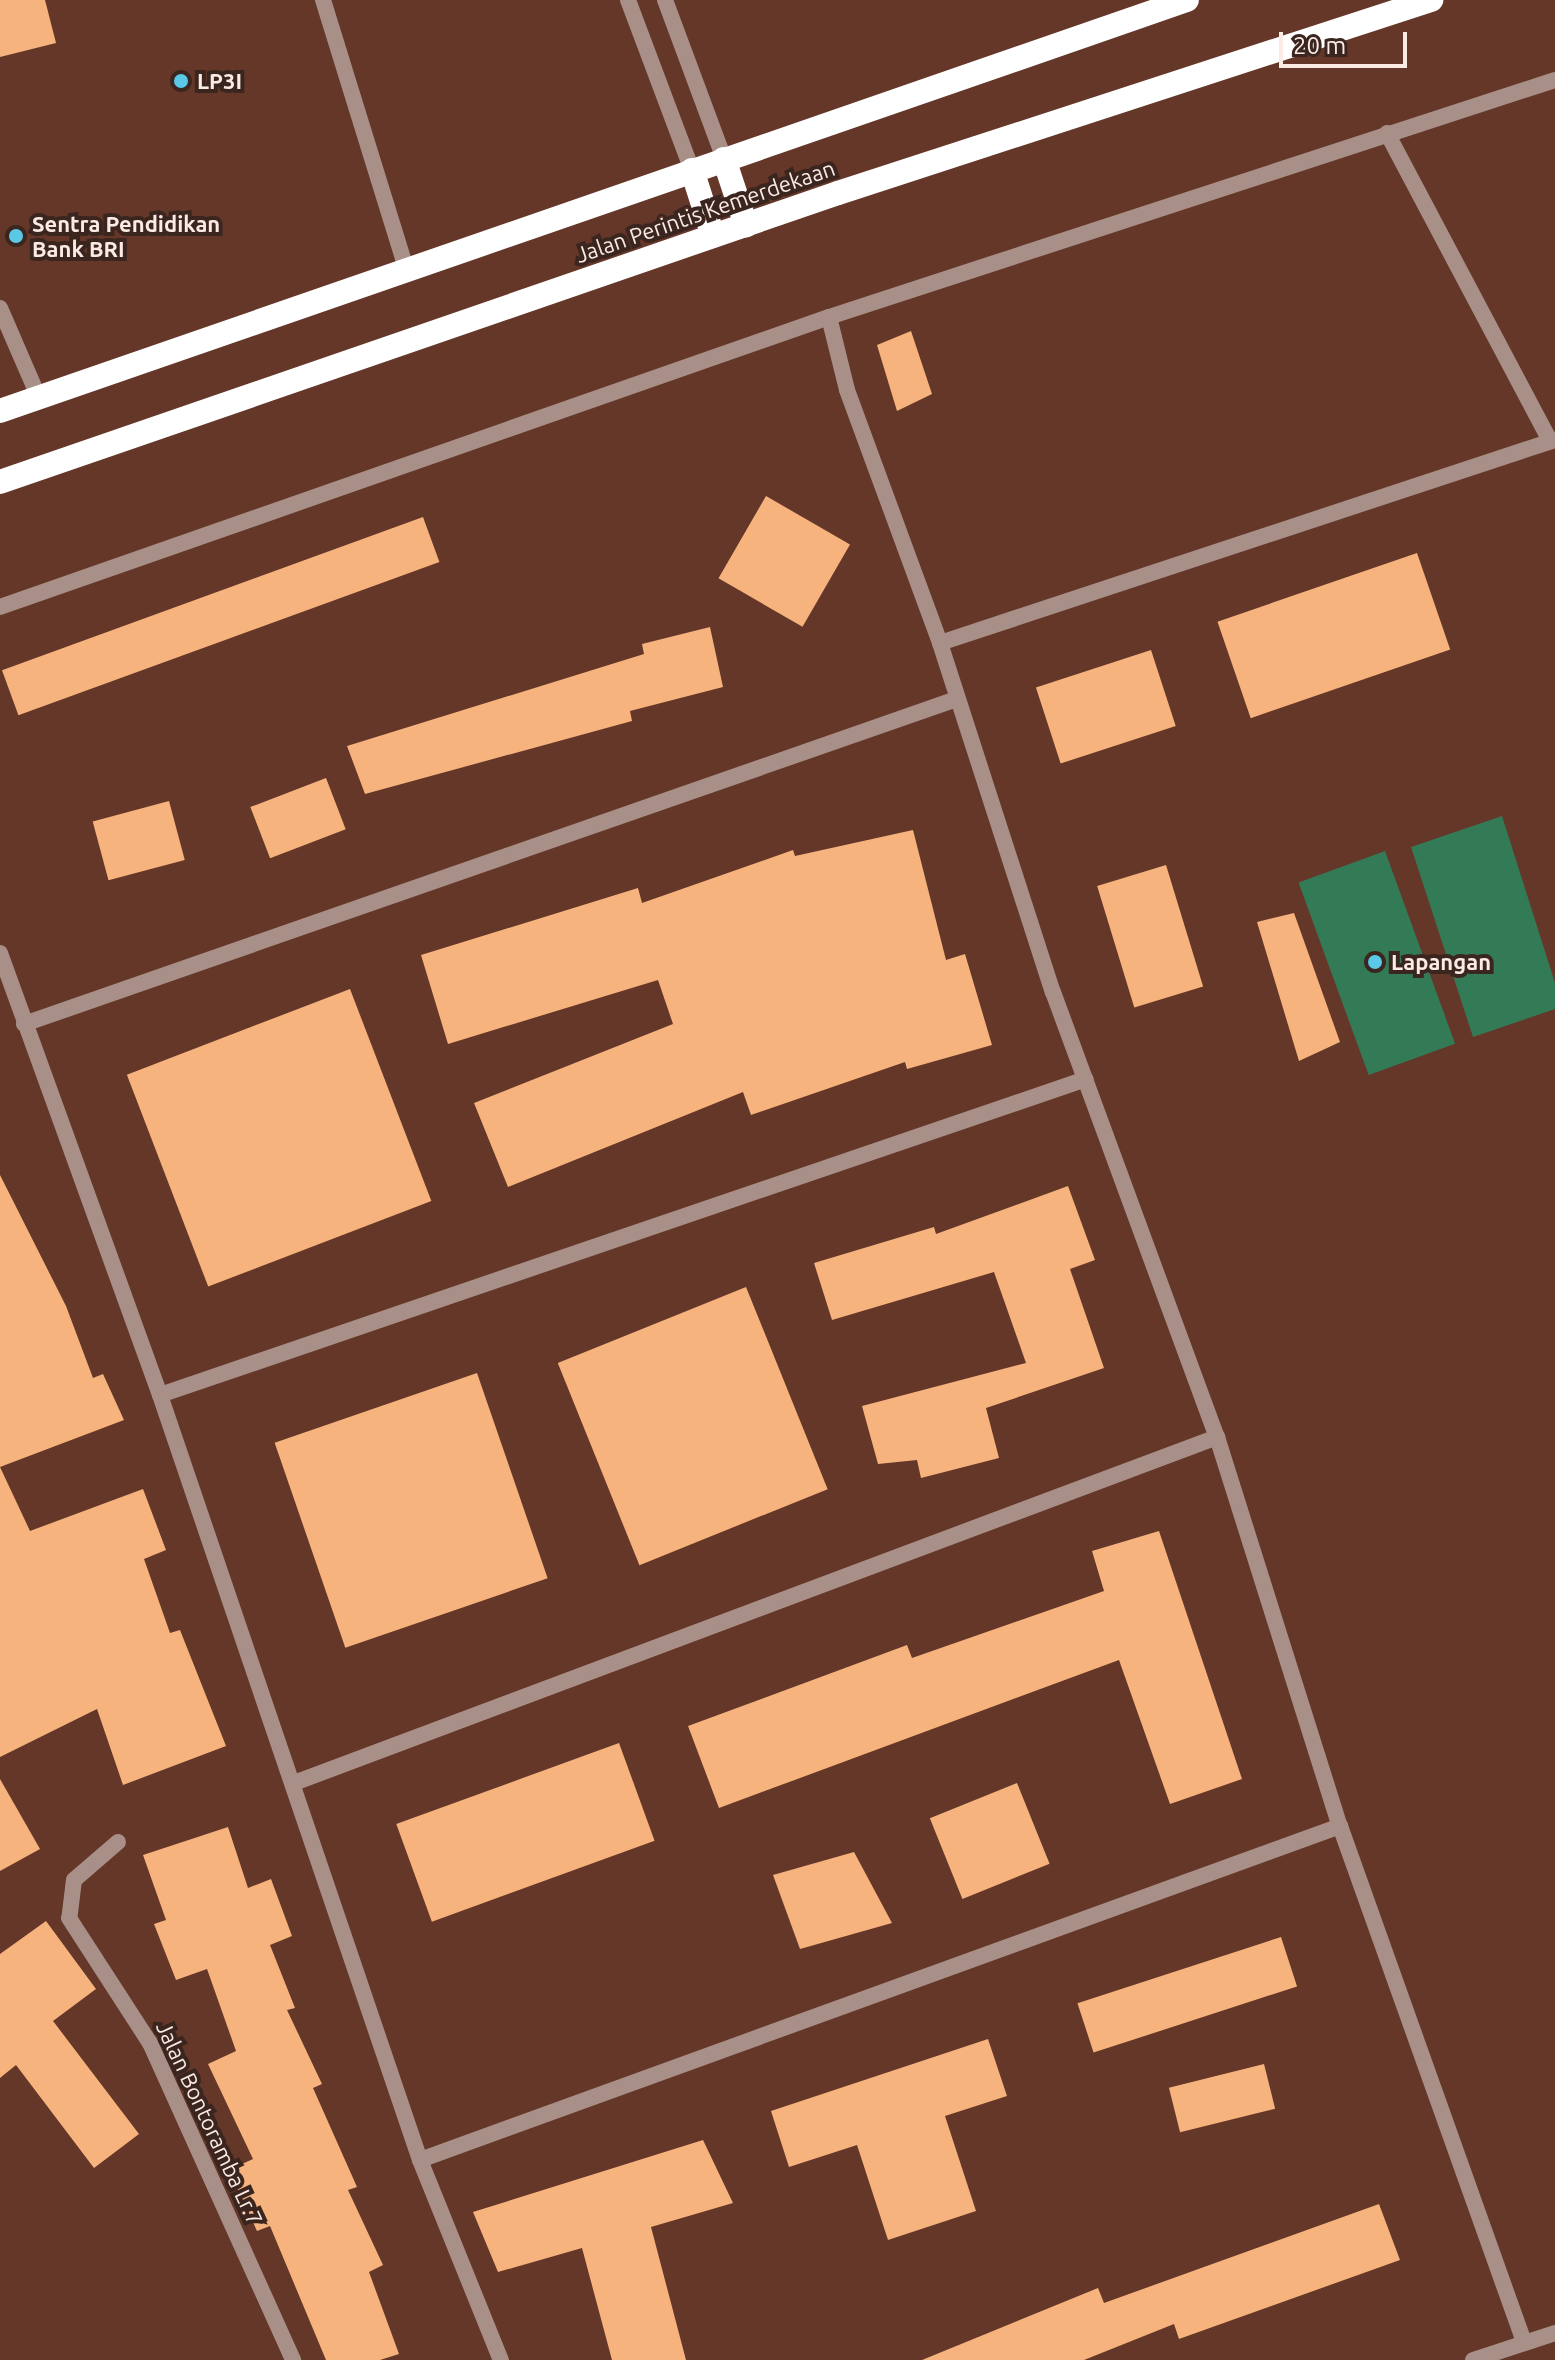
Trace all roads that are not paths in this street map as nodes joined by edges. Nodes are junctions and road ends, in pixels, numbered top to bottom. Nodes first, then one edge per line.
1 (323, 0) edge
2 (628, 0) edge
3 (665, 0) edge
4 (1187, 0) edge
5 (1431, 0) edge
6 (1555, 80) edge
7 (1387, 133) junction
8 (724, 159) junction
9 (692, 170) junction
10 (746, 225) junction
11 (713, 236) junction
12 (406, 268) junction
13 (0, 308) edge
14 (829, 317) junction
15 (39, 398) junction
16 (0, 411) edge
17 (1552, 441) edge
18 (0, 482) edge
19 (0, 607) edge
20 (940, 643) junction
21 (957, 699) junction
22 (0, 953) edge
23 (24, 1024) junction
24 (1086, 1079) junction
25 (160, 1395) junction
26 (1217, 1437) junction
27 (294, 1783) junction
28 (1340, 1826) junction
29 (118, 1842) dead end
30 (420, 2160) junction
31 (1555, 2333) edge
32 (1524, 2342) junction
33 (293, 2360) edge
34 (501, 2360) edge
35 (1473, 2360) edge

1 - 12 street
2 - 9 street
3 - 8 street
4 - 8 highway, Jalan Perintis Kemerdekaan
5 - 10 highway, Jalan Perintis Kemerdekaan
6 - 7 street
7 - 14 street
7 - 17 street
8 - 9 highway, Jalan Perintis Kemerdekaan
8 - 10 highway
9 - 11 highway
9 - 12 highway, Jalan Perintis Kemerdekaan
10 - 11 highway, Jalan Perintis Kemerdekaan
11 - 18 highway, Jalan Perintis Kemerdekaan
12 - 15 highway, Jalan Perintis Kemerdekaan
13 - 15 street
14 - 19 street
14 - 20 street
15 - 16 highway, Jalan Perintis Kemerdekaan
17 - 20 street
20 - 21 street
21 - 23 street
21 - 24 street
22 - 23 street
23 - 25 street
24 - 25 street
24 - 26 street
25 - 27 street
26 - 27 street
26 - 28 street
27 - 30 street
28 - 30 street
28 - 32 street
29 - 33 street, Jalan Bontoramba Lr.7
30 - 34 street
31 - 32 street
32 - 35 street

